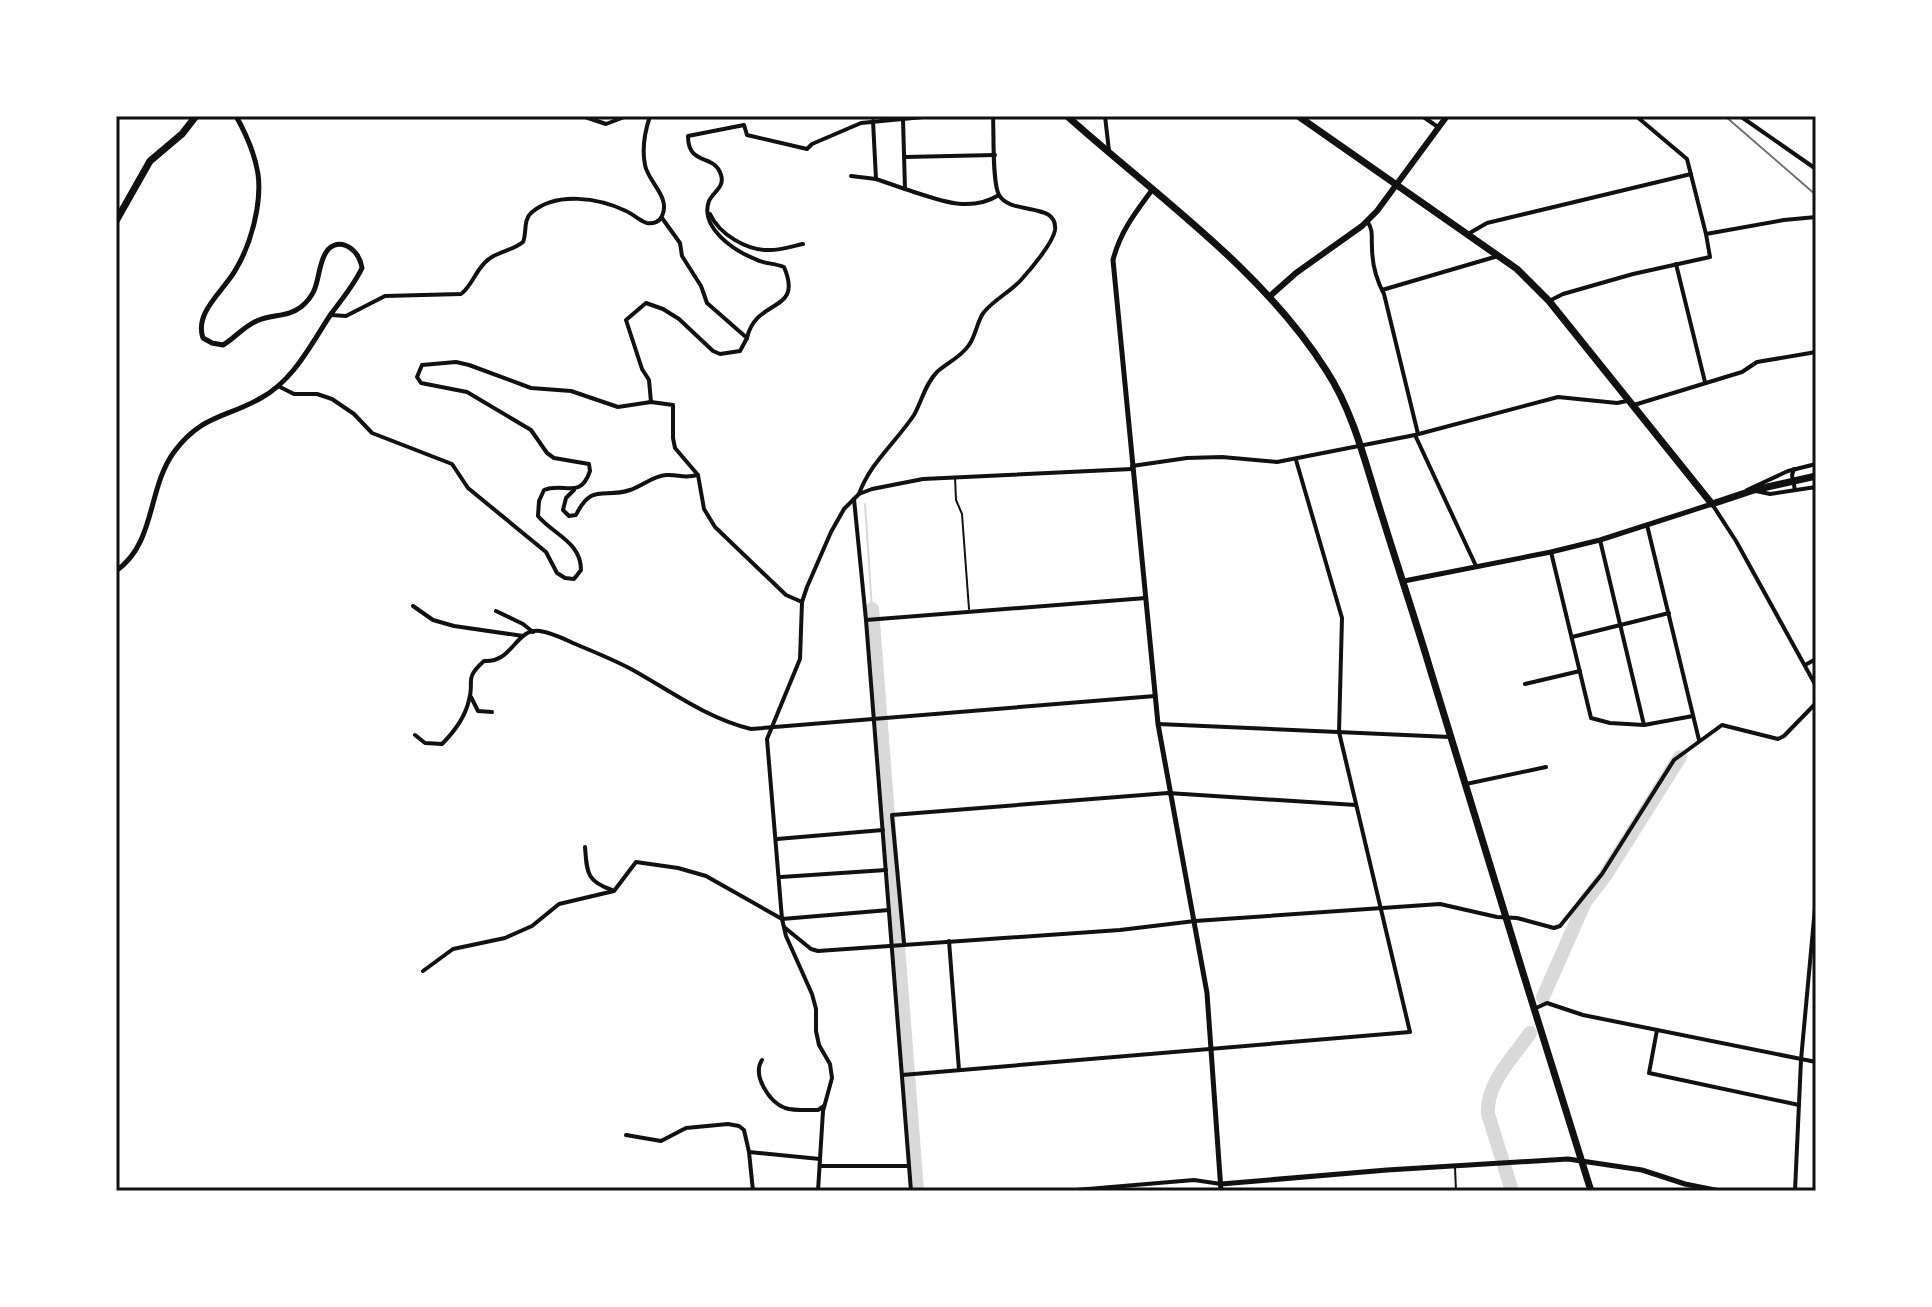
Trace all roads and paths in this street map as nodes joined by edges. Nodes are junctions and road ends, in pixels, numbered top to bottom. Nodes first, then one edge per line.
1 (196, 116) edge
2 (236, 116) edge
3 (582, 116) edge
4 (627, 116) edge
5 (650, 116) edge
6 (934, 116) edge
7 (993, 116) edge
8 (1067, 116) edge
9 (1105, 116) edge
10 (1298, 116) edge
11 (1422, 116) edge
12 (1447, 116) edge
13 (1636, 116) edge
14 (1740, 116) edge
15 (903, 119) junction
16 (873, 121) junction
17 (1438, 127) junction
18 (1109, 154) junction
19 (995, 155) junction
20 (904, 157) junction
21 (1816, 169) edge
22 (1691, 174) junction
23 (851, 176) dead end
24 (876, 179) junction
25 (1395, 185) junction
26 (905, 189) junction
27 (1152, 190) junction
28 (999, 195) junction
29 (708, 208) junction
30 (1816, 217) edge
31 (662, 218) junction
32 (116, 221) edge
33 (1367, 221) junction
34 (1468, 234) junction
35 (1706, 234) junction
36 (803, 244) dead end
37 (1498, 255) junction
38 (1676, 264) junction
39 (1382, 290) junction
40 (1269, 297) junction
41 (1549, 301) junction
42 (331, 315) junction
43 (747, 338) junction
44 (1816, 352) edge
45 (1705, 383) junction
46 (278, 386) junction
47 (651, 402) junction
48 (1630, 404) junction
49 (1416, 434) junction
50 (1360, 445) junction
51 (1296, 460) junction
52 (1816, 464) edge
53 (1132, 468) junction
54 (1794, 469) junction
55 (698, 475) junction
56 (955, 476) junction
57 (1816, 476) edge
58 (1792, 481) junction
59 (1816, 487) edge
60 (574, 490) junction
61 (1754, 490) junction
62 (1796, 491) junction
63 (859, 494) junction
64 (1739, 495) junction
65 (854, 499) junction
66 (1712, 504) junction
67 (1647, 525) junction
68 (1600, 540) junction
69 (1551, 552) junction
70 (1476, 566) junction
71 (116, 571) edge
72 (1404, 581) junction
73 (1146, 598) junction
74 (802, 602) junction
75 (413, 606) dead end
76 (969, 610) junction
77 (496, 611) dead end
78 (1669, 613) junction
79 (871, 619) junction
80 (1620, 625) junction
81 (533, 632) junction
82 (523, 636) junction
83 (1572, 637) junction
84 (1816, 659) edge
85 (1805, 665) junction
86 (1580, 671) junction
87 (1525, 684) dead end
88 (1816, 686) edge
89 (1155, 696) junction
90 (471, 697) junction
91 (1816, 703) edge
92 (492, 712) dead end
93 (1693, 716) junction
94 (878, 719) junction
95 (1158, 724) junction
96 (1644, 725) junction
97 (772, 727) junction
98 (1339, 732) junction
99 (415, 735) dead end
100 (1450, 737) junction
101 (1699, 740) junction
102 (1546, 767) dead end
103 (1466, 784) junction
104 (1168, 793) junction
105 (1356, 805) junction
106 (887, 816) junction
107 (883, 830) junction
108 (777, 839) junction
109 (585, 847) dead end
110 (886, 870) junction
111 (780, 877) junction
112 (614, 891) junction
113 (1816, 897) edge
114 (1381, 907) junction
115 (889, 910) junction
116 (1505, 916) junction
117 (782, 919) junction
118 (1195, 921) junction
119 (784, 927) junction
120 (949, 941) junction
121 (898, 945) junction
122 (423, 971) dead end
123 (1536, 1008) junction
124 (1657, 1030) junction
125 (1212, 1050) junction
126 (762, 1060) dead end
127 (1801, 1060) junction
128 (1816, 1062) edge
129 (959, 1070) junction
130 (906, 1075) junction
131 (825, 1104) junction
132 (1799, 1105) junction
133 (626, 1135) dead end
134 (749, 1152) junction
135 (820, 1159) junction
136 (1582, 1160) junction
137 (820, 1166) junction
138 (909, 1166) junction
139 (1455, 1166) junction
140 (1221, 1187) edge
141 (753, 1191) edge
142 (818, 1191) edge
143 (911, 1191) edge
144 (1064, 1191) edge
145 (1456, 1191) edge
146 (1591, 1191) edge
147 (1720, 1191) edge
148 (1795, 1191) edge

1 - 32 main road
2 - 42 street
3 - 4 street
5 - 31 street
6 - 15 street
7 - 19 street
8 - 18 main road
9 - 18 street
10 - 25 main road
11 - 17 street
12 - 17 main road
13 - 22 street
14 - 21 street
15 - 16 street
15 - 20 street
16 - 24 street
16 - 29 street
17 - 25 main road
18 - 27 main road
19 - 20 street
19 - 28 street
20 - 26 street
22 - 34 street
22 - 35 street
23 - 24 street
24 - 26 street
25 - 33 main road
25 - 34 main road
26 - 28 street
27 - 40 main road
27 - 53 street
28 - 63 street
29 - 36 street
29 - 43 street
30 - 35 street
31 - 42 street
31 - 43 street
33 - 39 street
33 - 40 main road
34 - 37 main road
35 - 38 street
37 - 39 street
37 - 41 main road
38 - 41 street
38 - 45 street
39 - 49 street
40 - 50 main road
41 - 48 main road
42 - 46 street
43 - 47 street
44 - 45 street
45 - 48 street
46 - 60 street
46 - 71 street
47 - 55 street
47 - 60 street
48 - 49 street
48 - 66 main road
49 - 50 street
49 - 70 street
50 - 51 street
50 - 72 main road
51 - 53 street
51 - 98 street
52 - 54 street
53 - 56 street
53 - 73 street
54 - 58 street
54 - 64 street
55 - 60 street
55 - 74 street
56 - 63 street
56 - 76 lane
57 - 58 main road
58 - 61 main road
58 - 62 street
59 - 62 street
61 - 62 street
61 - 64 main road
63 - 65 street
64 - 66 main road
65 - 74 street
65 - 79 street
66 - 67 street
66 - 85 street
67 - 68 street
67 - 78 street
68 - 69 street
68 - 80 street
69 - 70 street
69 - 83 street
70 - 72 street
72 - 100 main road
73 - 76 street
73 - 89 street
74 - 97 street
75 - 82 street
76 - 79 street
77 - 81 street
78 - 80 street
78 - 93 street
79 - 94 street
80 - 83 street
80 - 96 street
81 - 82 street
81 - 97 street
82 - 90 street
83 - 86 street
84 - 85 street
85 - 88 street
86 - 87 street
86 - 96 street
89 - 94 street
89 - 95 street
90 - 92 street
90 - 99 street
91 - 101 street
93 - 96 street
93 - 101 street
94 - 97 street
94 - 106 street
95 - 98 street
95 - 104 street
97 - 108 street
98 - 100 street
98 - 105 street
100 - 103 main road
101 - 116 street
102 - 103 street
103 - 116 main road
104 - 105 street
104 - 106 street
104 - 118 street
105 - 114 street
106 - 107 street
106 - 121 street
107 - 108 street
107 - 110 street
108 - 111 street
109 - 112 street
110 - 111 street
110 - 115 street
111 - 117 street
112 - 117 street
112 - 122 street
113 - 127 street
114 - 116 street
114 - 118 street
114 - 125 street
115 - 117 street
115 - 121 street
116 - 123 main road
117 - 119 street
118 - 120 street
118 - 125 street
119 - 121 street
119 - 131 street
120 - 121 street
120 - 129 street
121 - 130 street
123 - 124 street
123 - 136 main road
124 - 127 street
124 - 132 street
125 - 129 street
125 - 140 street
126 - 131 street
127 - 128 street
127 - 132 street
129 - 130 street
130 - 138 street
131 - 135 street
132 - 148 street
133 - 134 street
134 - 135 street
134 - 141 street
135 - 137 street
136 - 139 street
136 - 146 main road
136 - 147 street
137 - 138 street
137 - 142 street
138 - 143 street
139 - 140 street
139 - 145 lane
140 - 144 street

